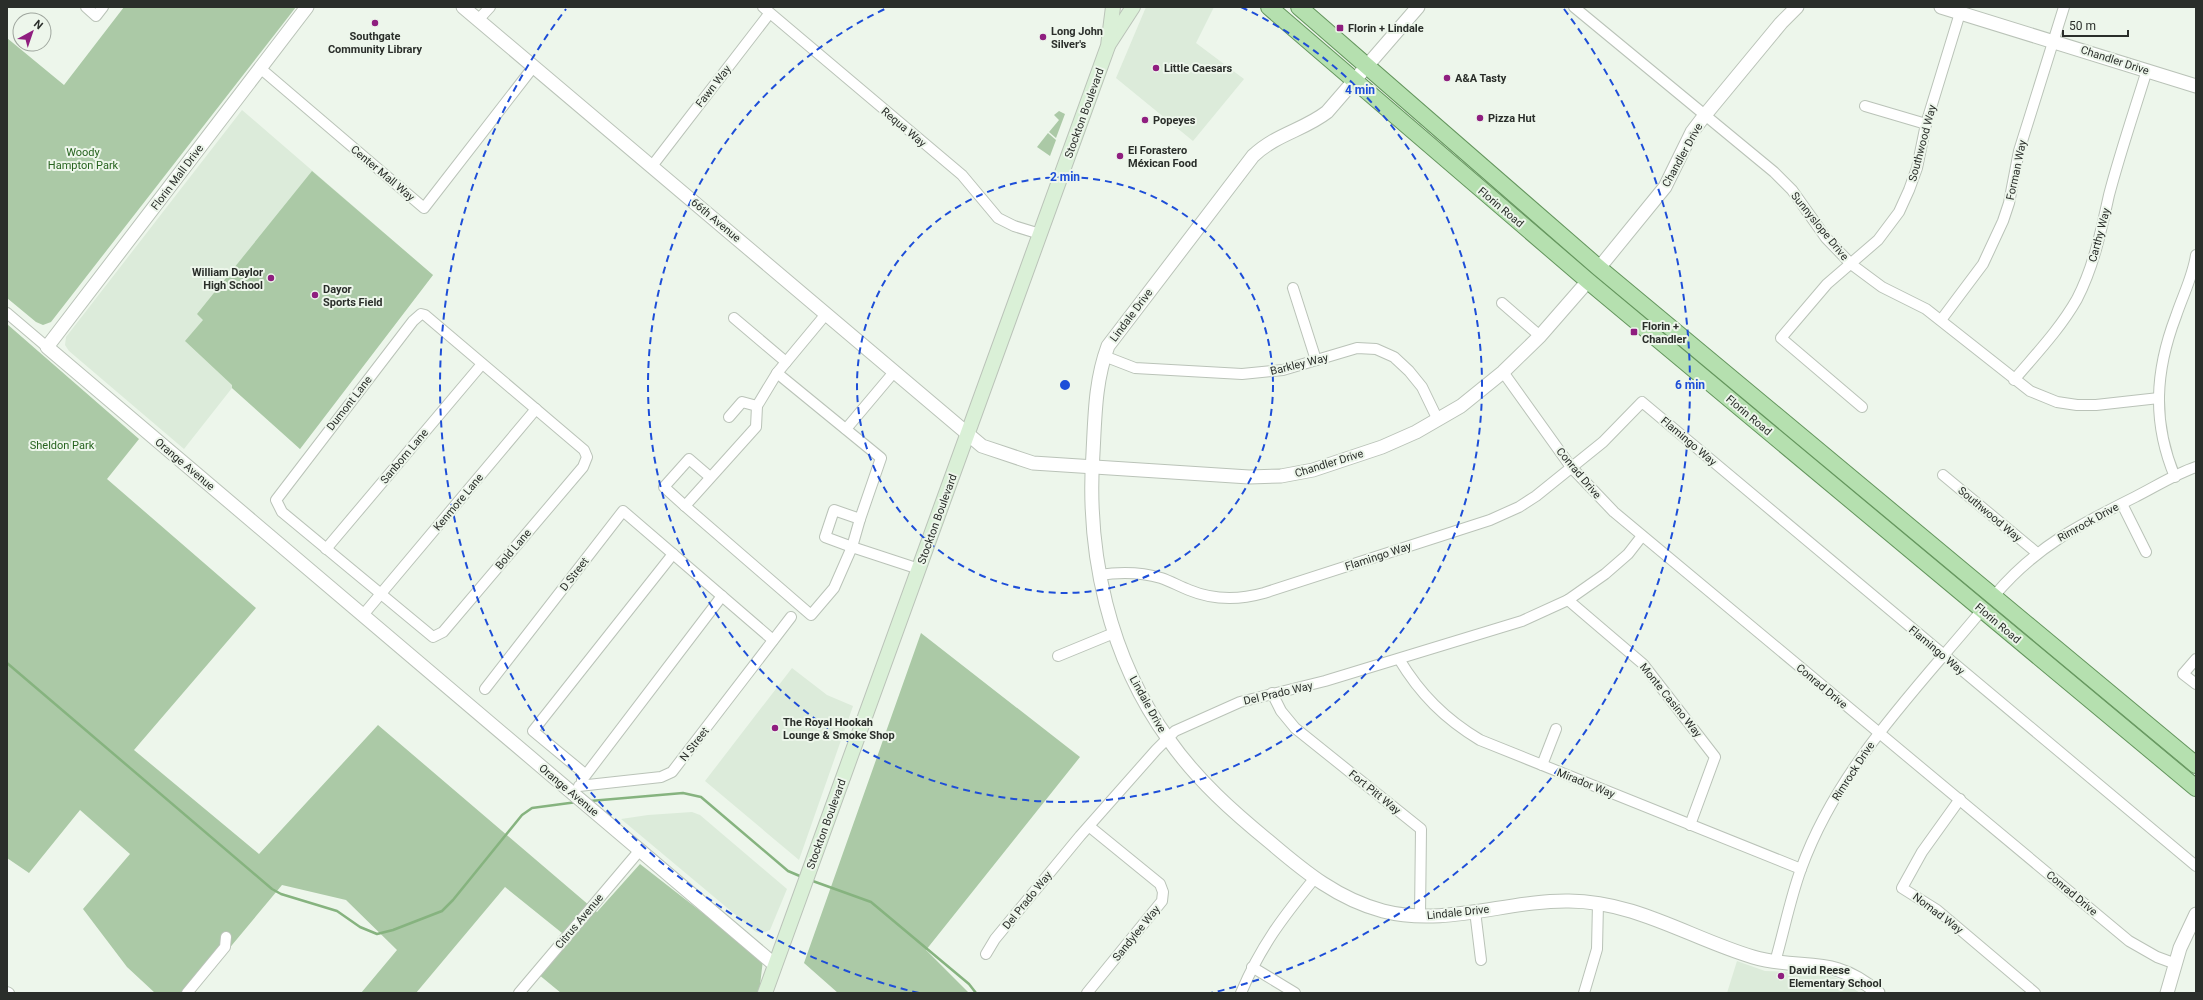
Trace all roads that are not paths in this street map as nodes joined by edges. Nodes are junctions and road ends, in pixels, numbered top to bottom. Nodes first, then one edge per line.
1 (86, 7) edge
2 (103, 7) edge
3 (307, 7) edge
4 (463, 7) edge
5 (490, 7) edge
6 (1113, 7) edge
7 (1133, 7) edge
8 (1269, 7) edge
9 (1299, 7) edge
10 (1418, 7) edge
11 (1574, 7) edge
12 (1797, 7) edge
13 (1941, 7) edge
14 (2064, 7) edge
15 (766, 10) edge
16 (1960, 13) junction
17 (478, 20) junction
18 (2053, 40) junction
19 (1108, 46) junction
20 (534, 66) junction
21 (1367, 67) junction
22 (260, 68) junction
23 (2146, 70) junction
24 (1354, 82) junction
25 (2196, 86) edge
26 (1865, 106) dead end
27 (1705, 115) junction
28 (1926, 124) junction
29 (652, 166) junction
30 (1040, 234) junction
31 (2196, 255) edge
32 (1851, 264) junction
33 (1570, 266) junction
34 (1599, 268) junction
35 (1588, 282) junction
36 (1617, 283) junction
37 (1293, 288) dead end
38 (1502, 303) dead end
39 (7, 313) edge
40 (826, 314) junction
41 (734, 318) dead end
42 (1941, 320) junction
43 (1540, 336) junction
44 (47, 346) junction
45 (1104, 356) junction
46 (1316, 360) junction
47 (786, 362) junction
48 (482, 364) junction
49 (894, 372) junction
50 (1503, 372) junction
51 (777, 373) junction
52 (2014, 380) junction
53 (2158, 398) junction
54 (757, 406) junction
55 (1862, 407) dead end
56 (536, 410) junction
57 (729, 417) dead end
58 (1437, 418) junction
59 (846, 429) junction
60 (968, 434) junction
61 (1092, 467) junction
62 (1571, 467) junction
63 (2196, 467) edge
64 (1943, 474) dead end
65 (2175, 476) junction
66 (710, 478) junction
67 (2122, 504) junction
68 (685, 506) junction
69 (860, 519) junction
70 (1642, 536) junction
71 (852, 547) junction
72 (326, 549) junction
73 (2146, 552) dead end
74 (2037, 553) junction
75 (672, 554) junction
76 (919, 569) junction
77 (1099, 575) junction
78 (1962, 593) junction
79 (380, 594) junction
80 (722, 596) junction
81 (1994, 596) junction
82 (1568, 600) junction
83 (1982, 610) junction
84 (2012, 611) junction
85 (363, 615) junction
86 (792, 617) dead end
87 (1114, 633) junction
88 (774, 640) junction
89 (1058, 656) dead end
90 (1944, 656) junction
91 (1399, 659) junction
92 (2196, 659) edge
93 (2196, 684) edge
94 (485, 689) dead end
95 (1272, 693) junction
96 (1556, 729) dead end
97 (1878, 732) junction
98 (1167, 738) junction
99 (1542, 765) junction
100 (2196, 765) edge
101 (585, 774) junction
102 (2196, 788) edge
103 (577, 792) junction
104 (1960, 799) junction
105 (1690, 824) junction
106 (1090, 826) junction
107 (640, 850) junction
108 (2196, 866) edge
109 (1801, 869) junction
110 (1314, 879) junction
111 (1598, 903) junction
112 (1475, 911) junction
113 (2196, 914) edge
114 (1420, 916) junction
115 (226, 937) dead end
116 (986, 954) dead end
117 (1482, 960) dead end
118 (1775, 962) junction
119 (2176, 964) junction
120 (775, 965) junction
121 (1252, 967) junction
122 (187, 993) edge
123 (519, 993) edge
124 (765, 993) edge
125 (1087, 993) edge
126 (1241, 993) edge
127 (1295, 993) edge
128 (1584, 993) edge
129 (1878, 993) edge
130 (2035, 993) edge
131 (2167, 993) edge

1 - 2 street
3 - 22 street, Florin Mall Drive
4 - 17 street, 66th Avenue
5 - 17 street
6 - 19 main road, Stockton Boulevard
7 - 19 main road, Stockton Boulevard
8 - 24 main road, Florin Road
9 - 21 main road, Florin Road
10 - 21 street, Lindale Drive
11 - 27 street, Sunnyslope Drive
12 - 27 street, Chandler Drive
13 - 16 street, Chandler Drive
14 - 18 street, Forman Way
15 - 29 street, Fawn Way
15 - 30 street, Requa Way
16 - 18 street, Chandler Drive
16 - 28 street, Southwood Way
17 - 20 street, 66th Avenue
18 - 23 street, Chandler Drive
18 - 42 street, Forman Way
19 - 30 main road, Stockton Boulevard
20 - 22 street, Center Mall Way
20 - 29 street, 66th Avenue
21 - 24 street, Lindale Drive
21 - 34 main road, Florin Road
22 - 44 street, Florin Mall Drive
23 - 25 street, Chandler Drive
23 - 52 street, Carthy Way
24 - 33 main road, Florin Road
24 - 45 street, Lindale Drive
26 - 28 street
27 - 32 street, Sunnyslope Drive
27 - 34 street, Chandler Drive
28 - 32 street, Southwood Way
29 - 40 street, 66th Avenue
30 - 60 main road, Stockton Boulevard
31 - 53 street
32 - 42 street, Sunnyslope Drive
32 - 55 street, Southwood Way
33 - 34 main road
33 - 35 main road, Florin Road
34 - 36 main road, Florin Road
35 - 36 main road
35 - 43 street, Chandler Drive
35 - 78 main road, Florin Road
36 - 81 main road, Florin Road
37 - 46 street
38 - 43 street
39 - 44 street, Orange Avenue
40 - 47 street
40 - 49 street, 66th Avenue
41 - 47 street
42 - 52 street, Sunnyslope Drive
43 - 50 street, Chandler Drive
44 - 85 street, Orange Avenue
45 - 46 street, Barkley Way
45 - 61 street, Lindale Drive
46 - 58 street, Barkley Way
47 - 51 street
48 - 56 street, Dumont Lane
48 - 72 street, Sanborn Lane
48 - 72 street, Dumont Lane
49 - 59 street
49 - 60 street, 66th Avenue
50 - 58 street, Chandler Drive
50 - 62 street, Conrad Drive
51 - 54 street
51 - 59 street
52 - 53 street, Sunnyslope Drive
53 - 65 street
54 - 57 street
54 - 66 street
56 - 79 street, Kenmore Lane
56 - 79 street, Bold Lane
58 - 61 street, Chandler Drive
59 - 69 street
60 - 61 street, Chandler Drive
60 - 76 main road, Stockton Boulevard
61 - 77 street, Lindale Drive
62 - 70 street, Conrad Drive
62 - 77 street, Flamingo Way
62 - 90 street, Flamingo Way
63 - 65 street, Rimrock Drive
64 - 74 street, Southwood Way
65 - 67 street, Rimrock Drive
66 - 68 street
66 - 68 street
67 - 73 street
67 - 74 street, Rimrock Drive
68 - 71 street
69 - 71 street
69 - 71 street
70 - 82 street, Del Prado Way
70 - 97 street, Conrad Drive
71 - 76 street
72 - 79 street, Dumont Lane
74 - 81 street, Rimrock Drive
75 - 80 street
75 - 94 street, D Street
75 - 101 street
76 - 120 main road, Stockton Boulevard
77 - 87 street, Lindale Drive
78 - 81 main road
78 - 83 main road, Florin Road
79 - 85 street
80 - 88 street
80 - 101 street
81 - 84 main road, Florin Road
82 - 91 street, Del Prado Way
82 - 105 street, Monte Casino Way
83 - 84 main road
83 - 90 street, Rimrock Drive
83 - 102 main road, Florin Road
84 - 100 main road, Florin Road
85 - 103 street, Orange Avenue
86 - 88 street, N Street
87 - 89 street
87 - 98 street, Lindale Drive
88 - 103 street, N Street
90 - 97 street, Rimrock Drive
90 - 108 street, Flamingo Way
91 - 95 street, Del Prado Way
91 - 99 street, Mirador Way
92 - 93 street
95 - 98 street, Del Prado Way
95 - 114 street, Fort Pitt Way
96 - 99 street
97 - 104 street, Conrad Drive
97 - 109 street, Rimrock Drive
98 - 106 street, Del Prado Way
98 - 110 street, Lindale Drive
99 - 105 street, Mirador Way
101 - 103 street
103 - 107 street, Orange Avenue
104 - 119 street, Conrad Drive
104 - 130 street, Nomad Way
105 - 109 street, Mirador Way
106 - 116 street, Del Prado Way
106 - 125 street, Sandylee Way
107 - 120 street, Orange Avenue
107 - 123 street, Citrus Avenue
109 - 118 street, Rimrock Drive
110 - 114 street, Lindale Drive
110 - 121 street
111 - 112 street, Lindale Drive
111 - 118 street, Lindale Drive
111 - 128 street
112 - 114 street, Lindale Drive
112 - 117 street
113 - 119 street
115 - 122 street
118 - 129 street, Lindale Drive
119 - 131 street
120 - 124 main road, Stockton Boulevard
121 - 126 street
121 - 127 street

